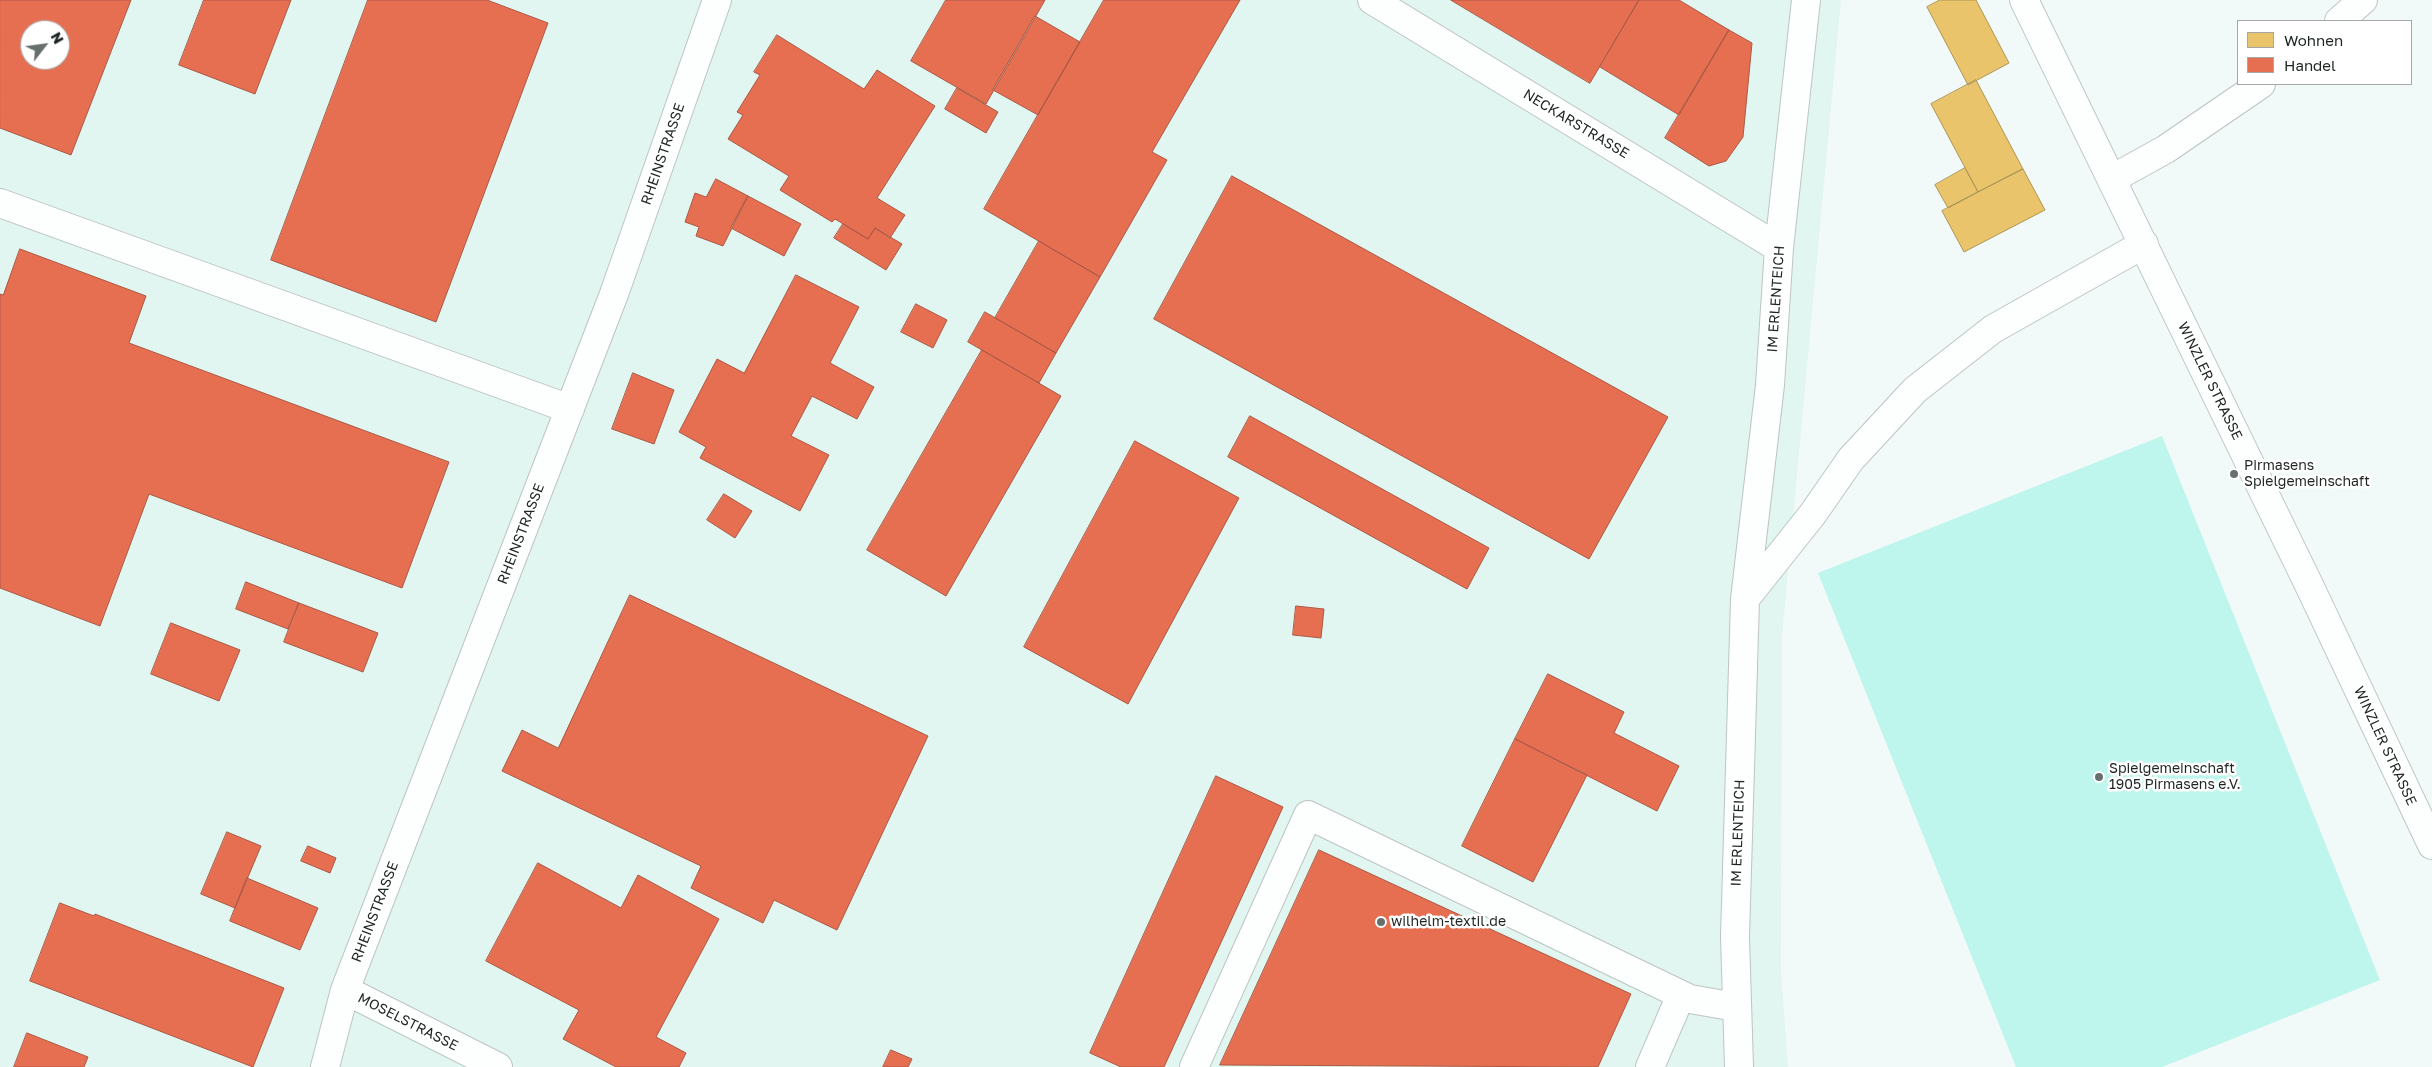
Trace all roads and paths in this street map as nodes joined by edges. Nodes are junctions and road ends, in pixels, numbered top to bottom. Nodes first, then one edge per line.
1 (717, 0) edge
2 (1372, 0) edge
3 (1806, 0) edge
4 (2024, 0) edge
5 (2363, 0) edge
6 (2340, 20) edge
7 (2260, 85) edge
8 (2112, 180) junction
9 (0, 203) edge
10 (2144, 244) junction
11 (1779, 248) junction
12 (570, 409) junction
13 (1745, 599) junction
14 (2432, 845) edge
15 (345, 990) junction
16 (1681, 995) junction
17 (1736, 1006) junction
18 (325, 1067) edge
19 (498, 1067) edge
20 (1194, 1067) edge
21 (1650, 1067) edge
22 (1739, 1067) edge

1 - 12 street, RHEINSTRASSE
2 - 11 street, NECKARSTRASSE
3 - 11 street, IM ERLENTEICH
4 - 8 street, WINZLER STRASSE
5 - 6 street
7 - 8 street
8 - 10 street, WINZLER STRASSE
9 - 12 street
10 - 13 street
10 - 14 street, WINZLER STRASSE
11 - 13 street, IM ERLENTEICH
12 - 15 street, RHEINSTRASSE
13 - 17 street, IM ERLENTEICH
15 - 18 street, RHEINSTRASSE
15 - 19 street, MOSELSTRASSE
16 - 17 street
16 - 20 street
16 - 21 street
17 - 22 street, IM ERLENTEICH

